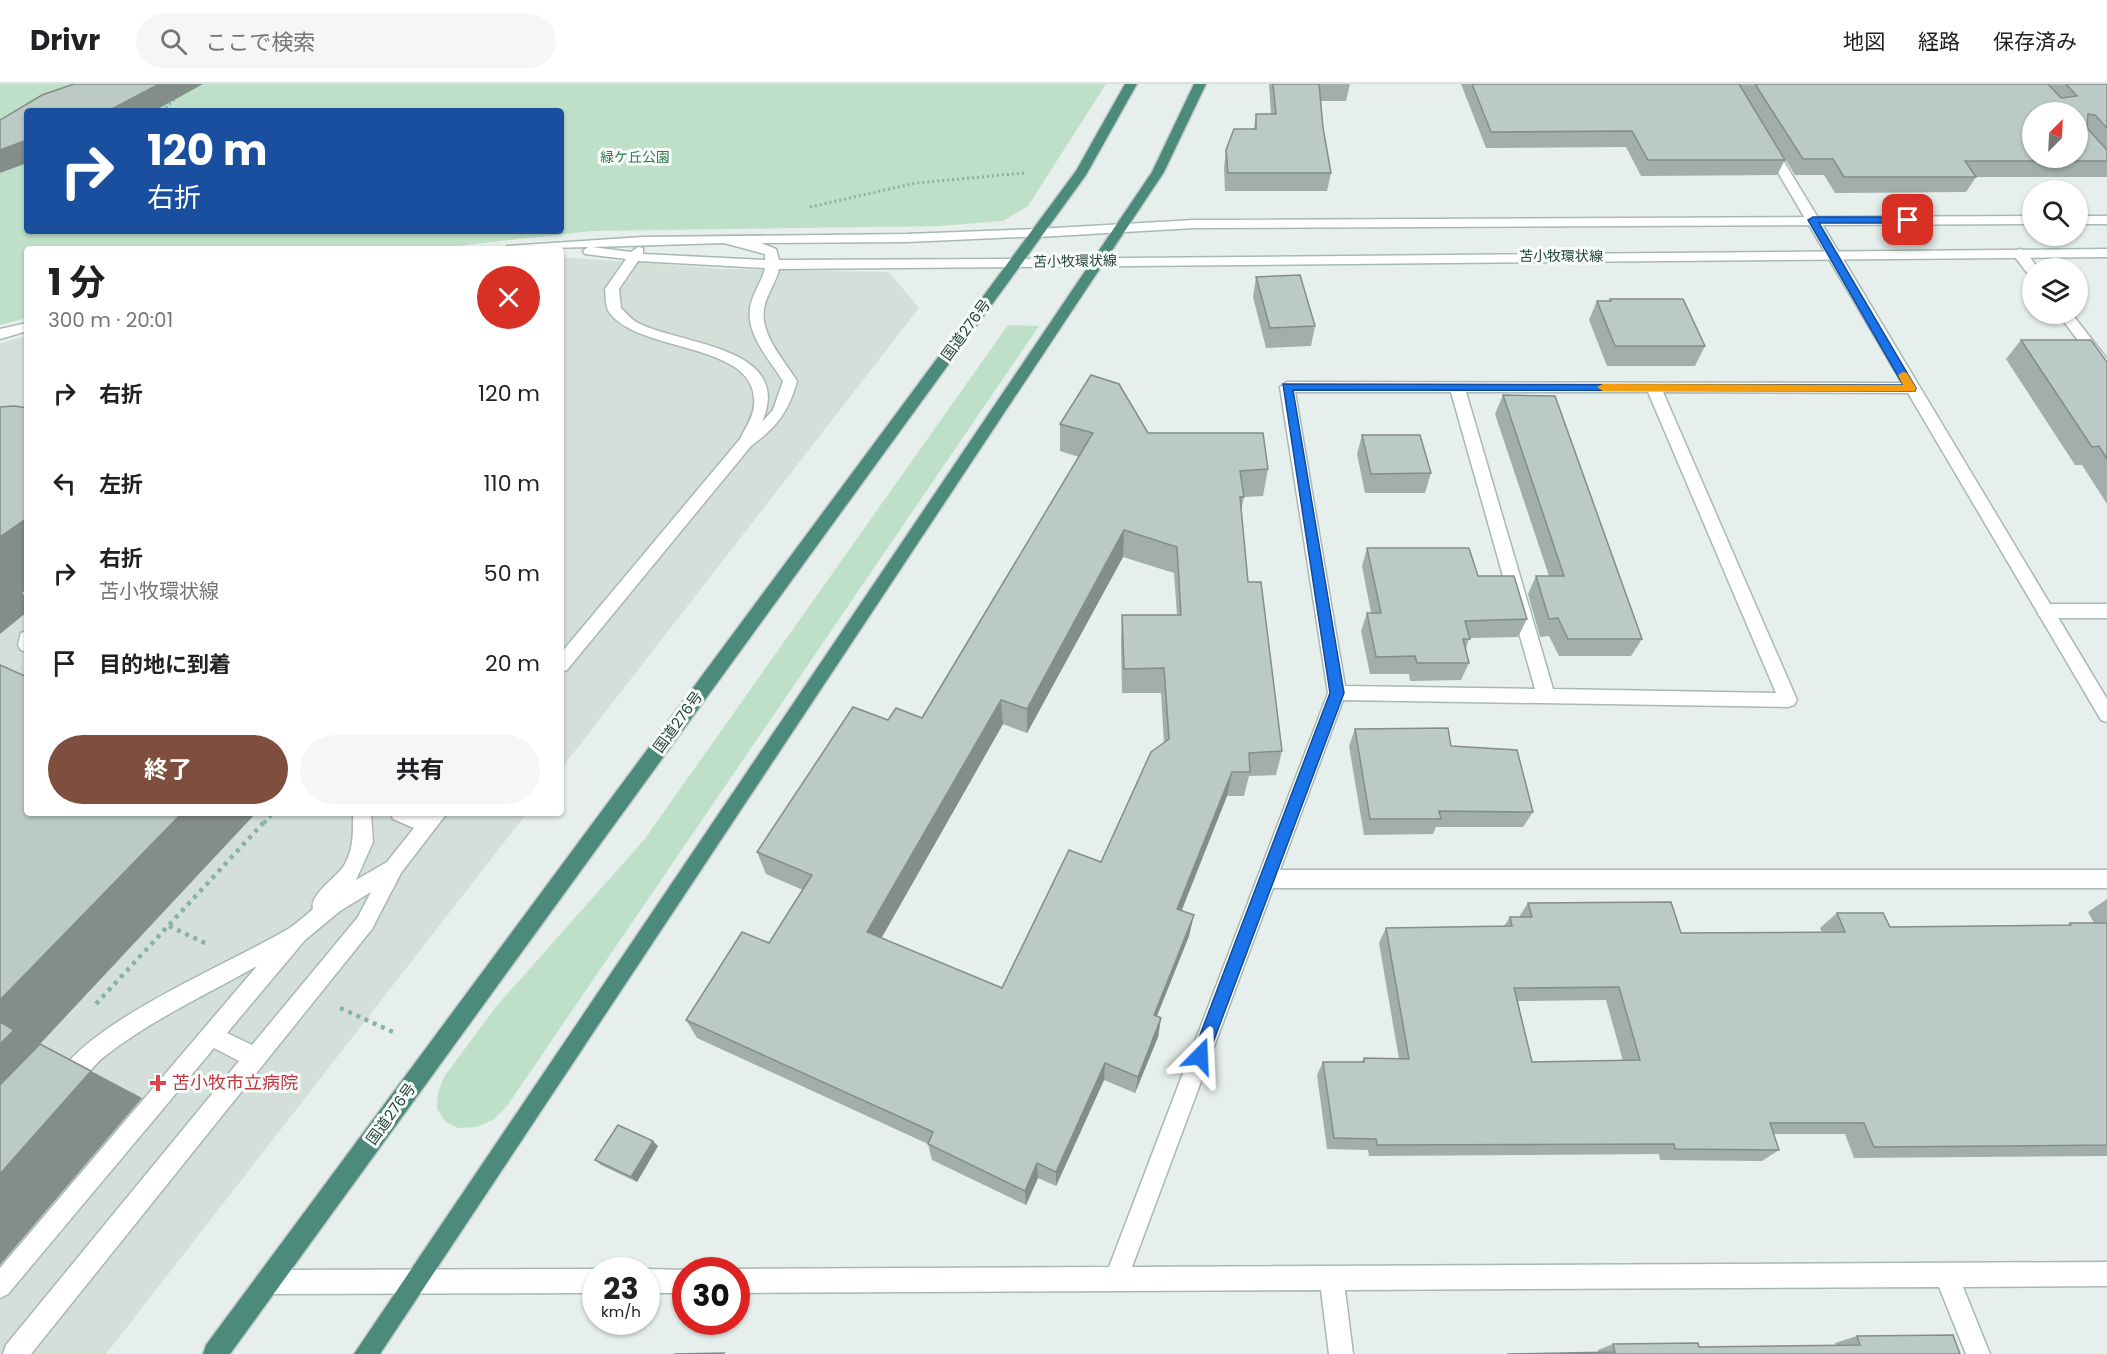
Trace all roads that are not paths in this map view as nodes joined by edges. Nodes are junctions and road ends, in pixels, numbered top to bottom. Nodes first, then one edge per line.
1 (1131, 84) edge
2 (1200, 84) edge
3 (1762, 135) edge
4 (1813, 220) junction
5 (2022, 220) edge
6 (2088, 220) edge
7 (2107, 220) edge
8 (1119, 228) junction
9 (1038, 233) junction
10 (677, 238) junction
11 (721, 239) junction
12 (549, 245) junction
13 (540, 246) edge
14 (556, 246) edge
15 (564, 247) edge
16 (2019, 253) junction
17 (2107, 253) edge
18 (1833, 254) junction
19 (632, 257) junction
20 (2023, 258) edge
21 (1097, 261) junction
22 (1016, 263) junction
23 (774, 267) junction
24 (2073, 324) edge
25 (24, 328) edge
26 (0, 334) edge
27 (2107, 369) edge
28 (1456, 387) junction
29 (1653, 387) junction
30 (1911, 388) junction
31 (746, 442) junction
32 (2107, 611) edge
33 (2045, 612) junction
34 (564, 661) edge
35 (1337, 693) junction
36 (1546, 696) junction
37 (2107, 715) edge
38 (362, 816) edge
39 (416, 816) edge
40 (433, 819) edge
41 (394, 867) junction
42 (1267, 879) junction
43 (2107, 879) edge
44 (298, 933) junction
45 (211, 1036) junction
46 (256, 1058) junction
47 (48, 1101) edge
48 (2107, 1274) edge
49 (1946, 1275) junction
50 (1116, 1279) junction
51 (1332, 1279) junction
52 (582, 1281) edge
53 (750, 1281) edge
54 (268, 1282) junction
55 (415, 1282) junction
56 (0, 1286) edge
57 (15, 1354) edge
58 (215, 1354) edge
59 (366, 1354) edge
60 (1341, 1354) edge
61 (1978, 1354) edge

1 - 9 highway, 国道276号
2 - 8 highway
3 - 4 street
4 - 5 street, 苫小牧環状線
4 - 8 street, 苫小牧環状線
4 - 18 street
6 - 7 street
8 - 9 street, 苫小牧環状線
8 - 21 highway
9 - 11 street, 苫小牧環状線
9 - 22 highway, 国道276号
10 - 11 street
10 - 12 street
10 - 19 street
11 - 23 street
12 - 13 street
12 - 14 street, 苫小牧環状線
15 - 19 street, 苫小牧環状線
16 - 17 street, 苫小牧環状線
16 - 18 street, 苫小牧環状線
16 - 20 street
18 - 21 street, 苫小牧環状線
18 - 30 street
19 - 23 street, 苫小牧環状線
19 - 31 street
21 - 22 street, 苫小牧環状線
21 - 55 highway
22 - 23 street, 苫小牧環状線
22 - 54 highway, 国道276号
23 - 31 street
24 - 27 street
25 - 26 street
28 - 29 street
28 - 35 street
28 - 36 street
29 - 30 street
29 - 36 street
30 - 33 street
31 - 34 street
32 - 33 street
33 - 37 street
35 - 36 street
35 - 42 street
38 - 44 street
39 - 40 street
40 - 41 street
41 - 44 street
41 - 46 street
42 - 43 street
42 - 50 street
44 - 45 street
44 - 47 street
45 - 46 street
45 - 56 street
46 - 57 street
48 - 49 street
49 - 51 street
49 - 61 street
50 - 51 street
50 - 53 street
51 - 60 street
52 - 55 street
54 - 55 street
54 - 58 highway, 国道276号
55 - 59 highway

